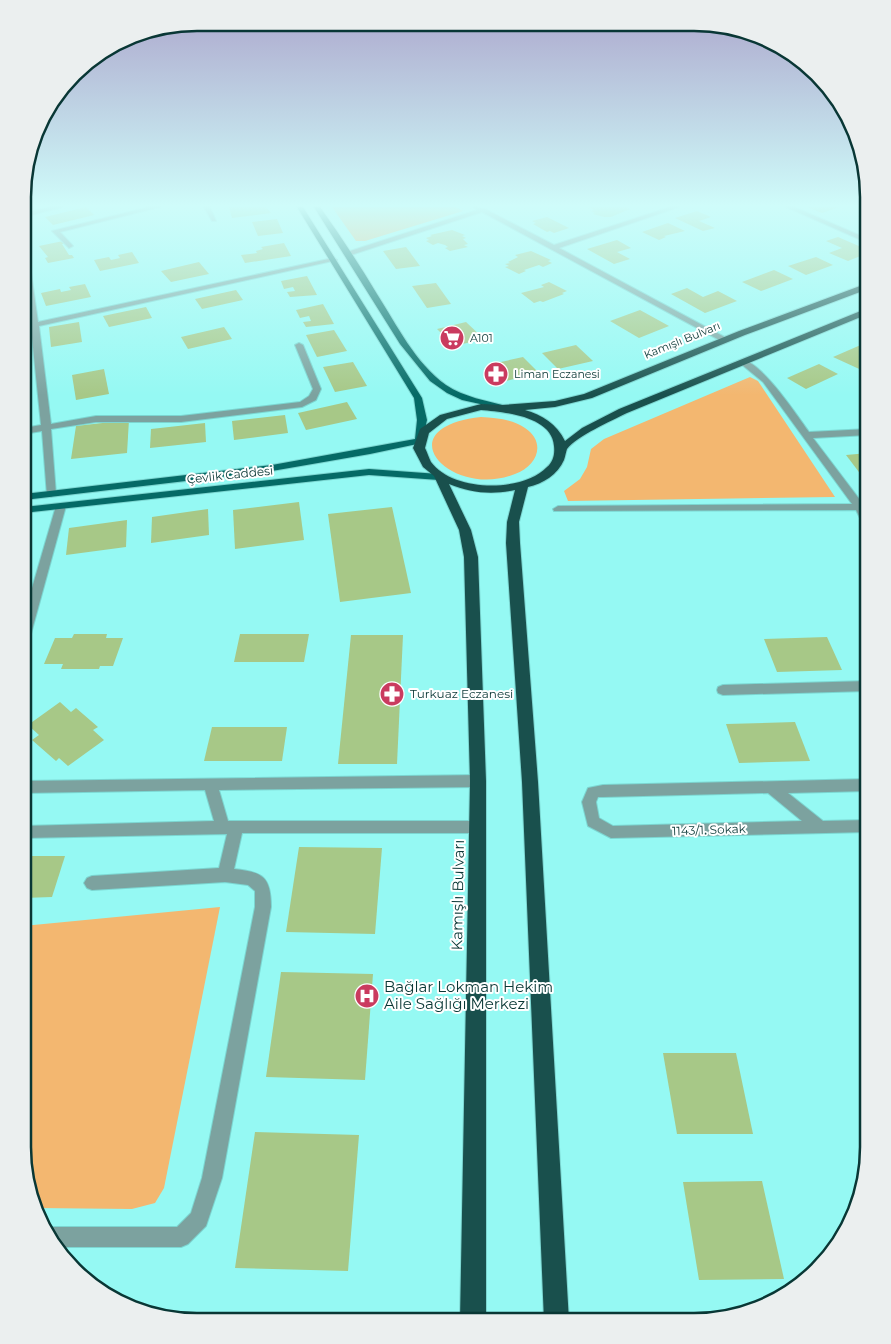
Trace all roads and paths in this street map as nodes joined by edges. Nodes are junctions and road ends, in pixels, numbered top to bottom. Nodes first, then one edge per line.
1 (288, 270) edge
2 (339, 270) edge
3 (358, 270) edge
4 (594, 270) edge
5 (860, 289) edge
6 (31, 297) edge
7 (860, 314) edge
8 (35, 324) junction
9 (31, 325) edge
10 (726, 340) junction
11 (300, 345) dead end
12 (744, 362) junction
13 (504, 408) junction
14 (46, 427) junction
15 (31, 430) edge
16 (860, 432) edge
17 (806, 435) junction
18 (419, 440) junction
19 (562, 448) junction
20 (439, 477) junction
21 (522, 487) junction
22 (51, 494) junction
23 (31, 496) edge
24 (860, 502) edge
25 (61, 506) junction
26 (860, 507) edge
27 (31, 509) edge
28 (558, 509) dead end
29 (31, 607) edge
30 (859, 686) edge
31 (724, 690) dead end
32 (478, 781) junction
33 (210, 785) junction
34 (859, 785) edge
35 (769, 786) junction
36 (31, 787) edge
37 (820, 826) junction
38 (859, 826) edge
39 (230, 827) junction
40 (478, 827) junction
41 (31, 832) edge
42 (225, 875) junction
43 (92, 883) dead end
44 (58, 1237) edge
45 (473, 1313) edge
46 (557, 1313) edge

1 - 8 street
2 - 18 main road
3 - 13 main road
4 - 10 street
5 - 10 highway, Kamışlı Bulvarı
6 - 8 street
7 - 12 highway
8 - 9 street
8 - 14 street
10 - 13 highway, Kamışlı Bulvarı
11 - 14 street
12 - 17 street
12 - 19 highway
13 - 18 highway
13 - 19 highway
14 - 15 street
14 - 22 street
16 - 17 street
17 - 24 street
18 - 20 highway
18 - 22 main road, Çevlik Caddesi
19 - 21 highway
20 - 21 highway
20 - 25 main road, Çevlik Caddesi
20 - 32 highway, Kamışlı Bulvarı
21 - 46 highway
22 - 23 main road, Çevlik Caddesi
25 - 27 main road, Çevlik Caddesi
25 - 29 street
26 - 28 street
30 - 31 street
32 - 33 street
32 - 40 highway, Kamışlı Bulvarı
33 - 36 street
33 - 39 street
34 - 35 street
35 - 37 street
35 - 37 street, 1143/1. Sokak
37 - 38 street, 1143/1. Sokak
39 - 40 street
39 - 41 street
39 - 42 street
40 - 45 highway, Kamışlı Bulvarı
42 - 43 street
42 - 44 street

